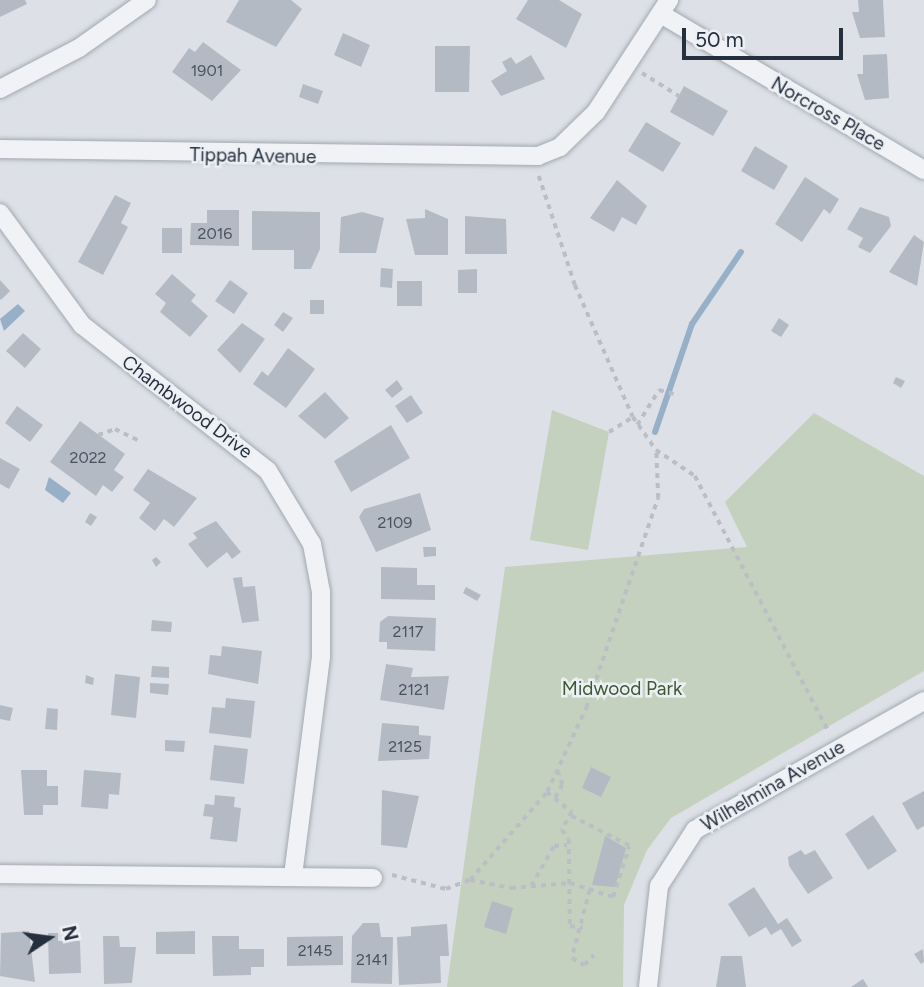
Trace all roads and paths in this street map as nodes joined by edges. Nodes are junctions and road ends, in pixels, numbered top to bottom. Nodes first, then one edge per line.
1 (147, 0) edge
2 (665, 7) edge
3 (629, 65) junction
4 (0, 89) edge
5 (679, 96) dead end
6 (0, 149) edge
7 (534, 157) junction
8 (924, 170) edge
9 (0, 213) edge
10 (678, 395) dead end
11 (633, 417) junction
12 (638, 425) junction
13 (609, 432) dead end
14 (99, 435) dead end
15 (140, 441) dead end
16 (656, 450) junction
17 (924, 701) edge
18 (838, 749) junction
19 (558, 770) junction
20 (547, 792) junction
21 (555, 797) junction
22 (571, 816) junction
23 (567, 845) junction
24 (0, 874) edge
25 (293, 876) junction
26 (373, 878) joint
27 (470, 880) junction
28 (570, 883) junction
29 (531, 886) junction
30 (590, 890) junction
31 (583, 928) junction
32 (594, 955) dead end
33 (648, 987) edge

1 - 4 street
2 - 3 street
2 - 8 street, Norcross Place
3 - 5 path
3 - 7 street
6 - 7 street, Tippah Avenue
7 - 11 path
9 - 25 street, Chambwood Drive
10 - 12 path
11 - 12 path
11 - 13 path
12 - 16 path
14 - 15 path
16 - 18 path
16 - 19 path
17 - 18 street, Wilhelmina Avenue
18 - 33 street, Wilhelmina Avenue
19 - 20 path
19 - 21 path
20 - 21 path
20 - 27 path
21 - 22 path
22 - 23 path
22 - 30 path
23 - 28 path
23 - 29 path
24 - 25 street
25 - 26 street
26 - 27 path
27 - 29 path
28 - 29 path
28 - 30 path
28 - 31 path
30 - 31 path
31 - 32 path

